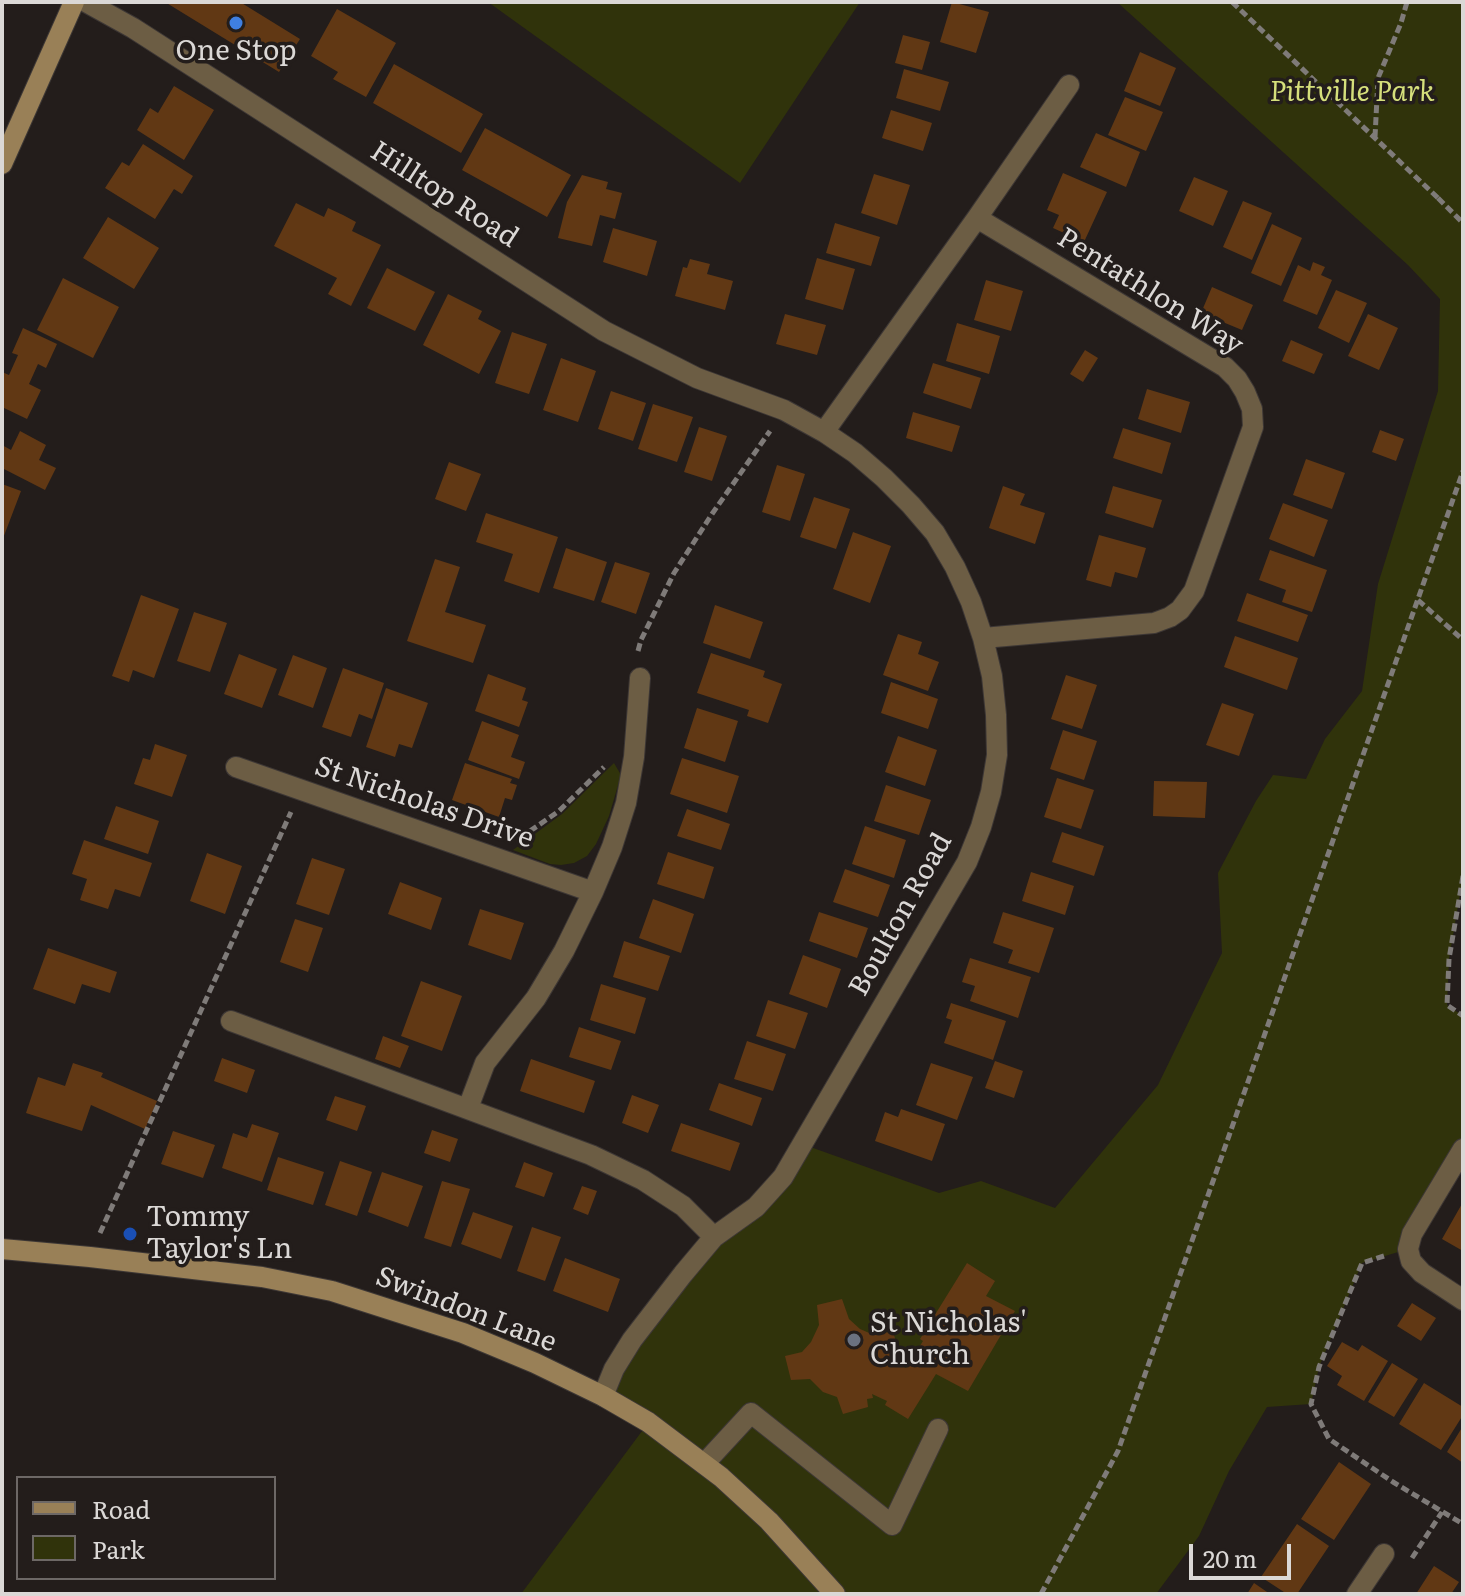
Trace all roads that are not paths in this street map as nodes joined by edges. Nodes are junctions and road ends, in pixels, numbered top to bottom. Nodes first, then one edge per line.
1 (74, 2) edge
2 (86, 2) edge
3 (1069, 85) dead end
4 (2, 164) edge
5 (977, 218) junction
6 (784, 410) joint
7 (824, 432) junction
8 (983, 638) junction
9 (640, 678) road end
10 (236, 767) dead end
11 (593, 892) junction
12 (231, 1021) dead end
13 (468, 1108) junction
14 (1463, 1149) edge
15 (714, 1237) junction
16 (2, 1249) edge
17 (1463, 1300) edge
18 (603, 1396) junction
19 (938, 1429) dead end
20 (704, 1464) junction
21 (1384, 1554) road end
22 (835, 1594) edge
23 (1357, 1594) edge

1 - 4 street
2 - 6 street, Hilltop Road
3 - 5 street
5 - 7 street
5 - 8 street, Pentathlon Way
6 - 7 street, Boulton Road
7 - 8 street, Boulton Road
8 - 15 street, Boulton Road
9 - 11 street
10 - 11 street, St Nicholas Drive
11 - 13 street
12 - 13 street
13 - 15 street
14 - 17 street
15 - 18 street, Boulton Road
16 - 18 street, Swindon Lane
18 - 20 street, Swindon Lane
19 - 20 street
20 - 22 street, Swindon Lane
21 - 23 street

